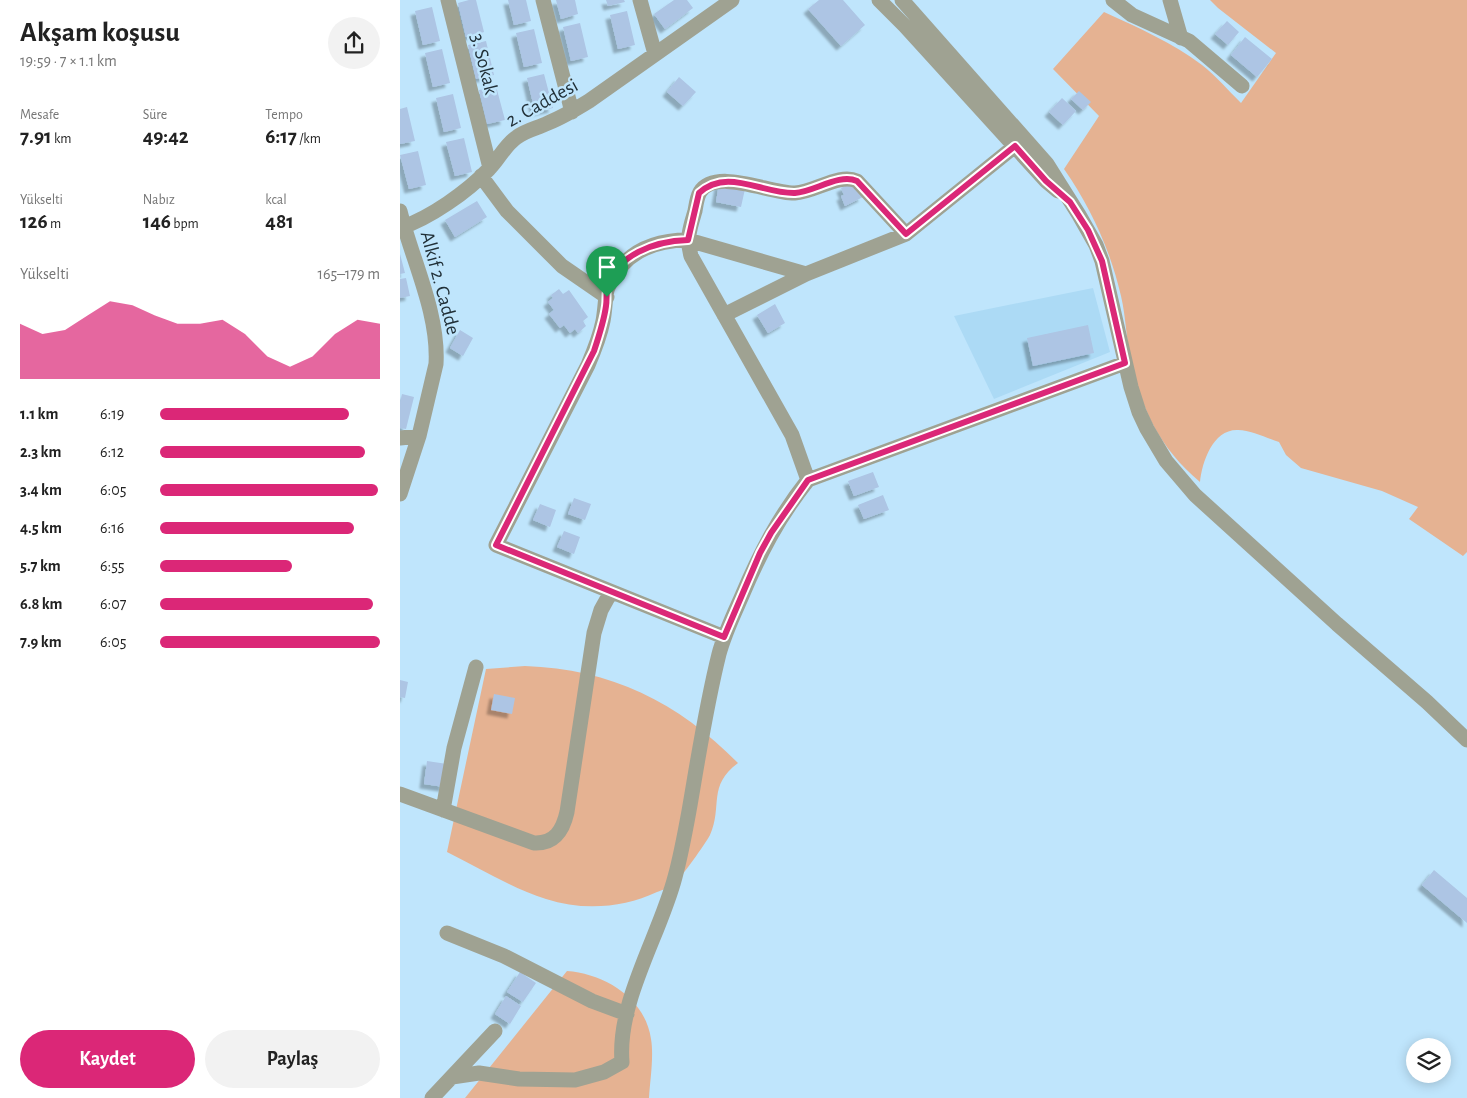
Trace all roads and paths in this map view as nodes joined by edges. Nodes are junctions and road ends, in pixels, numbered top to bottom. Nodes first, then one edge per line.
1 (448, 0) edge
2 (543, 0) edge
3 (640, 0) edge
4 (732, 0) edge
5 (879, 0) edge
6 (902, 0) edge
7 (1113, 0) edge
8 (1170, 0) edge
9 (1181, 38) junction
10 (655, 54) junction
11 (1242, 86) dead end
12 (572, 112) junction
13 (1015, 146) junction
14 (486, 172) junction
15 (1070, 202) junction
16 (400, 211) edge
17 (402, 228) edge
18 (906, 234) junction
19 (688, 240) junction
20 (806, 274) junction
21 (607, 297) junction
22 (724, 315) junction
23 (1125, 363) junction
24 (419, 436) junction
25 (400, 438) edge
26 (808, 480) junction
27 (400, 494) edge
28 (611, 592) junction
29 (724, 637) junction
30 (476, 667) dead end
31 (1467, 740) edge
32 (400, 794) edge
33 (443, 810) junction
34 (447, 933) dead end
35 (627, 1014) junction
36 (495, 1031) dead end
37 (452, 1077) junction
38 (432, 1098) edge

1 - 14 street, 3. Sokak
2 - 12 street
3 - 10 street
4 - 10 street, 2. Caddesi
5 - 13 street
6 - 15 street
7 - 9 street
8 - 9 street
9 - 11 street
10 - 12 street, 2. Caddesi
12 - 14 street, 2. Caddesi
13 - 15 street
13 - 18 street
14 - 17 street, 2. Caddesi
14 - 21 street
15 - 23 street
16 - 17 street, Alkif 2. Cadde
17 - 24 street, Alkif 2. Cadde
18 - 19 street
18 - 20 street
19 - 20 street
19 - 21 street
19 - 22 street
20 - 22 street
21 - 28 street
22 - 26 street
23 - 26 street
23 - 31 street
24 - 25 street
24 - 27 street, Alkif 2. Cadde
26 - 29 street
28 - 29 street
28 - 33 street
29 - 35 street
30 - 33 street
32 - 33 street
34 - 35 street
35 - 37 street
36 - 37 street
37 - 38 street

